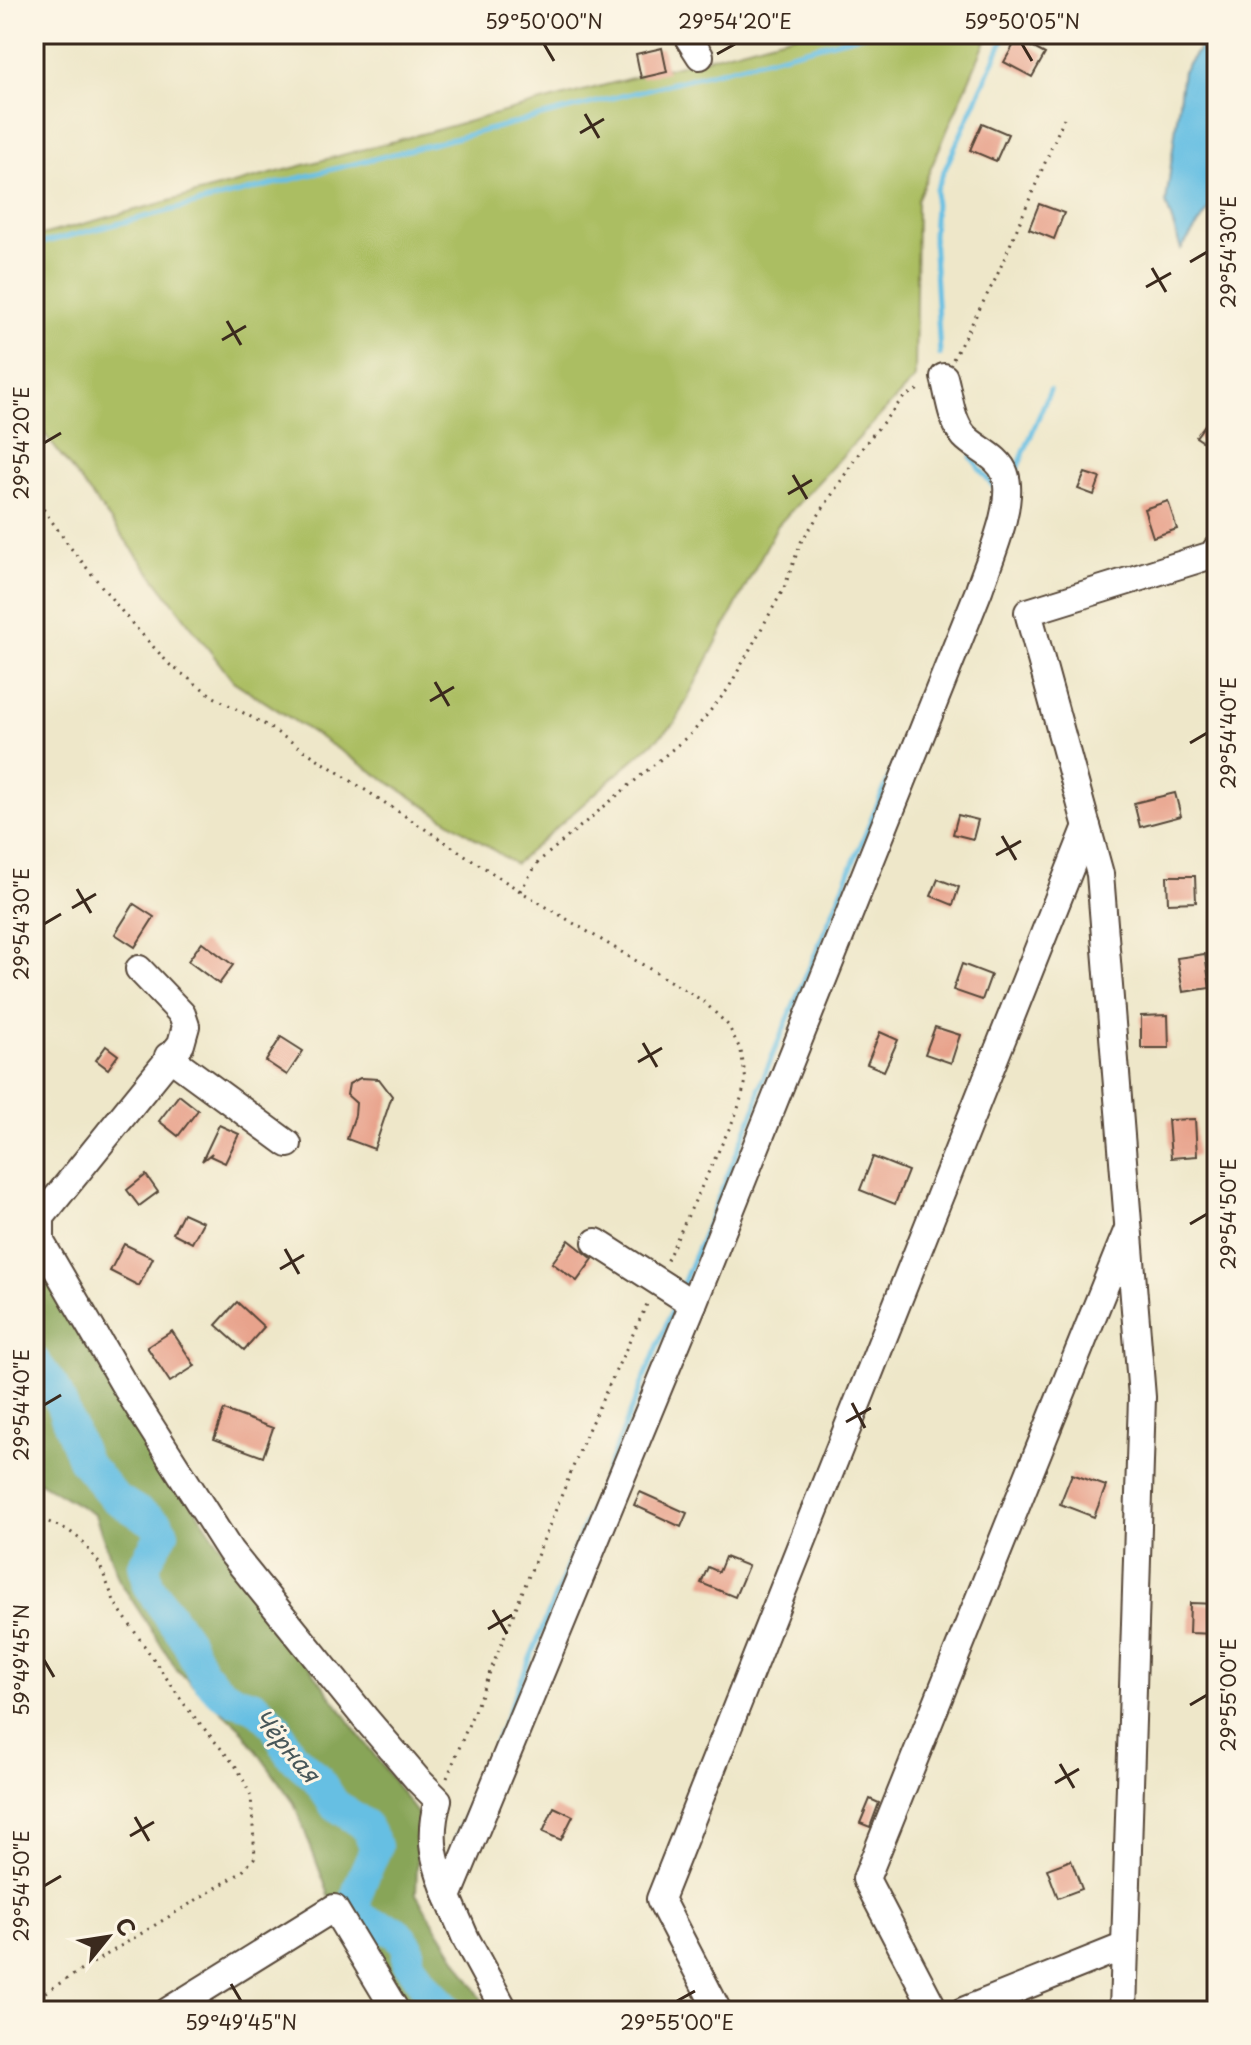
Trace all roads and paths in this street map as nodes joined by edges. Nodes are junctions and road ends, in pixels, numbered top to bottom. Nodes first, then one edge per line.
1 (1064, 118) dead end
2 (944, 377) junction
3 (34, 496) edge
4 (1215, 559) edge
5 (1087, 826) junction
6 (520, 891) junction
7 (139, 969) dead end
8 (168, 1056) junction
9 (288, 1144) dead end
10 (1130, 1225) junction
11 (596, 1242) dead end
12 (657, 1281) junction
13 (693, 1304) junction
14 (34, 1516) edge
15 (438, 1800) junction
16 (448, 1897) junction
17 (1125, 1946) junction
18 (34, 1999) edge
19 (168, 2011) edge
20 (396, 2011) edge
21 (505, 2011) edge
22 (718, 2011) edge
23 (935, 2011) edge
24 (963, 2011) edge
25 (1123, 2011) edge

1 - 2 path
2 - 6 path
2 - 13 street
3 - 6 path
4 - 5 street
5 - 10 street
5 - 22 street
6 - 12 path
7 - 8 street
8 - 9 street
8 - 15 street
10 - 17 street
10 - 23 street
11 - 12 street
12 - 13 street
12 - 15 path
13 - 16 street
14 - 18 path
15 - 16 street
16 - 21 street
17 - 24 street
17 - 25 street
19 - 20 street

